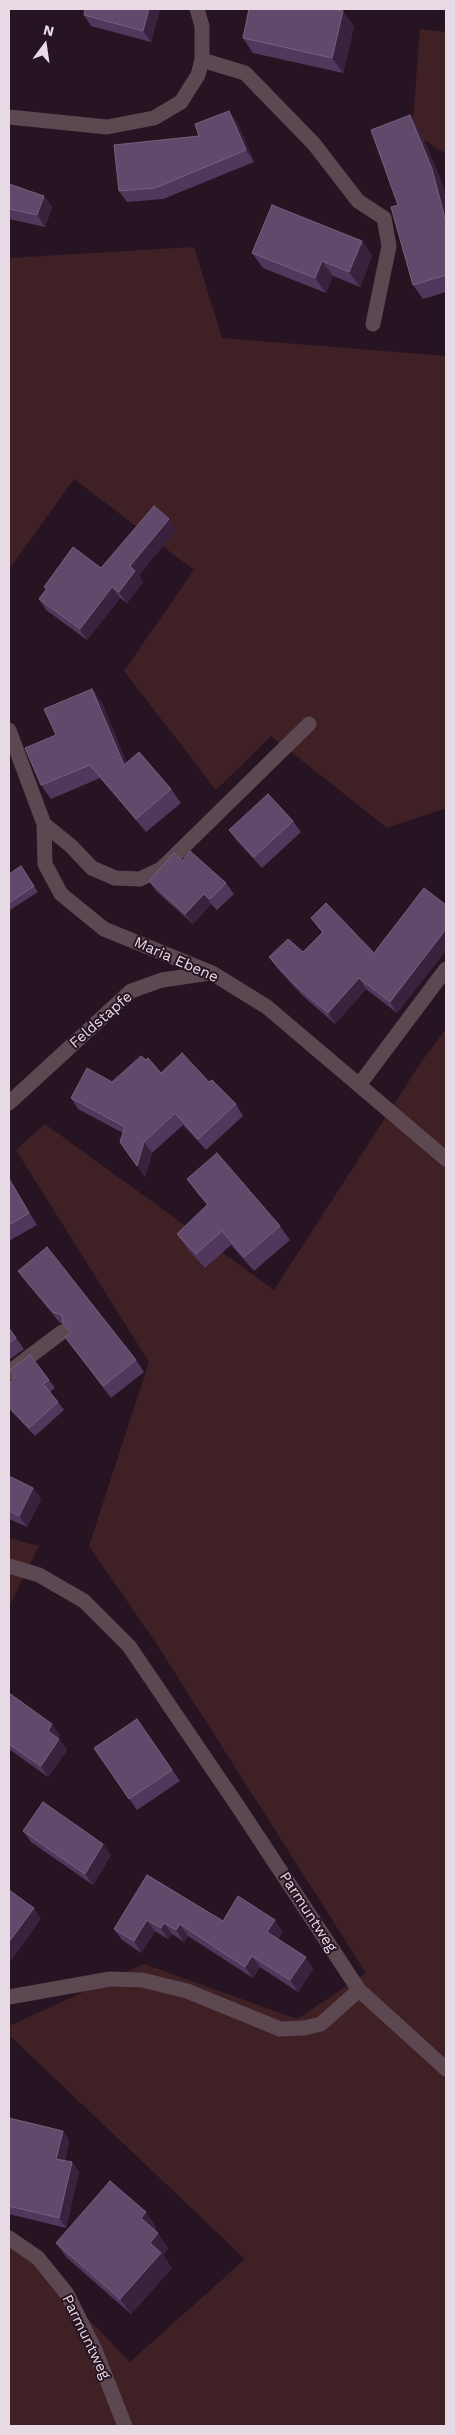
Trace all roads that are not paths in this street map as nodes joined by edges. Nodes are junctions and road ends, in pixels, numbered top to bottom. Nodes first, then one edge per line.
1 (197, 9) edge
2 (202, 60) junction
3 (9, 117) edge
4 (373, 324) dead end
5 (309, 724) dead end
6 (9, 730) edge
7 (44, 824) junction
8 (446, 969) edge
9 (212, 973) junction
10 (359, 1085) junction
11 (9, 1103) edge
12 (446, 1159) edge
13 (62, 1332) edge
14 (9, 1372) edge
15 (9, 1566) edge
16 (359, 1990) junction
17 (9, 1997) edge
18 (446, 2069) edge
19 (9, 2238) edge
20 (125, 2426) edge

1 - 2 street
2 - 3 street
2 - 4 street
5 - 7 street
6 - 7 street, Maria Ebene
7 - 9 street, Maria Ebene
8 - 10 street
9 - 10 street, Maria Ebene
9 - 11 street, Feldstapfe
10 - 12 street, Maria Ebene
13 - 14 street
15 - 16 street, Parmuntweg
16 - 17 street
16 - 18 street, Parmuntweg
19 - 20 street, Parmuntweg

